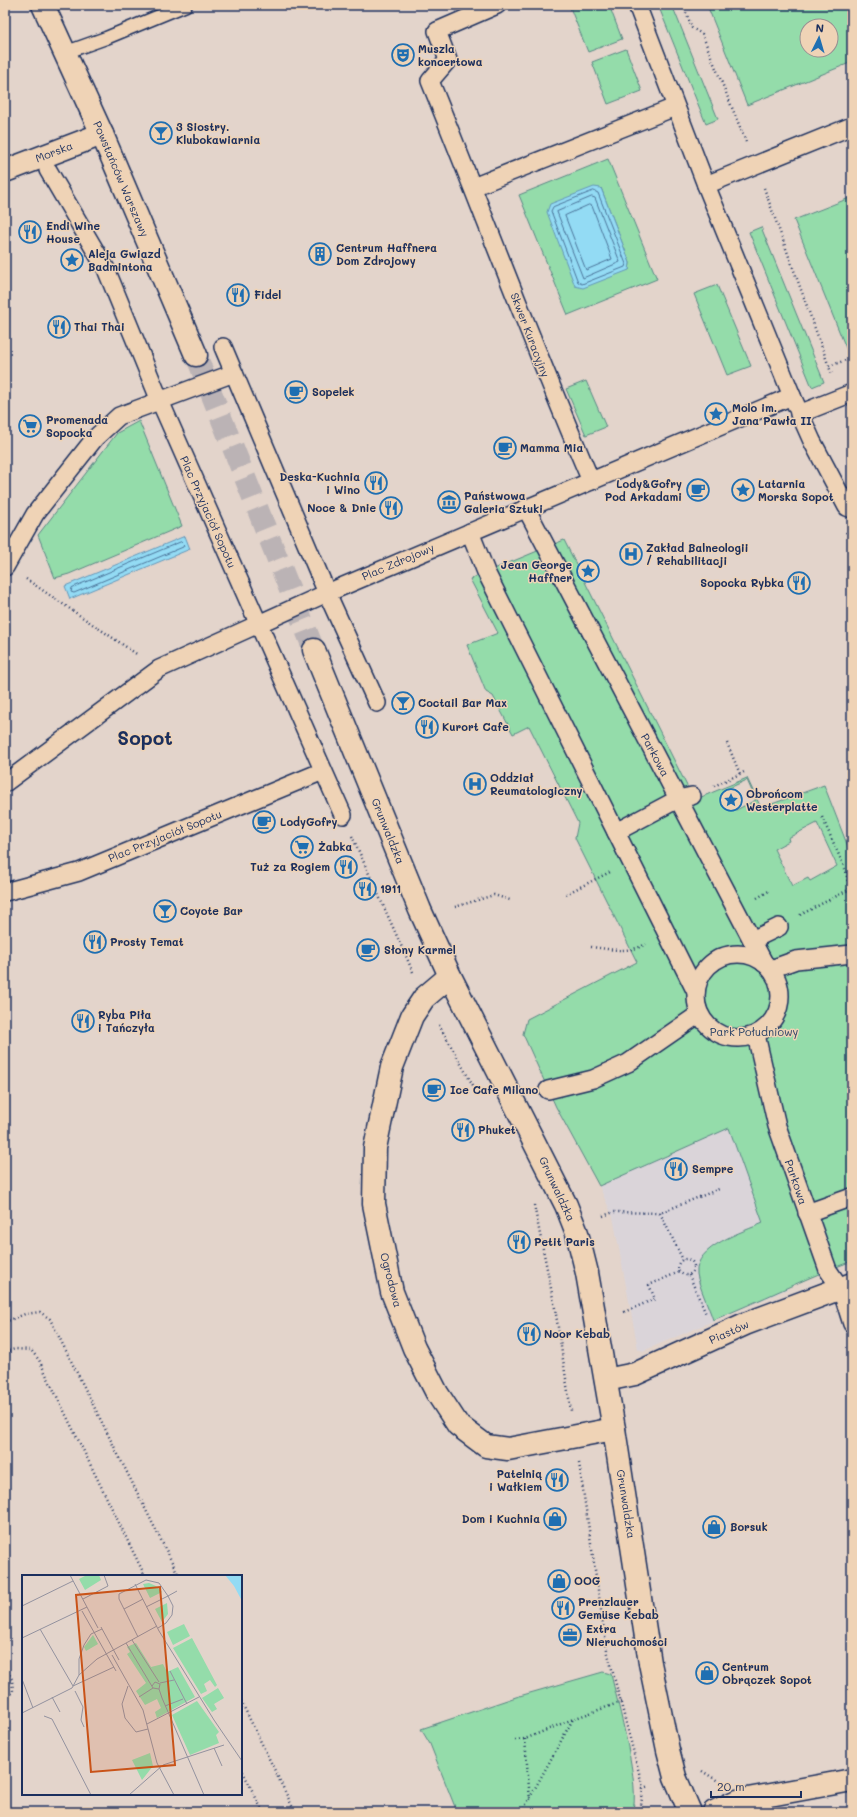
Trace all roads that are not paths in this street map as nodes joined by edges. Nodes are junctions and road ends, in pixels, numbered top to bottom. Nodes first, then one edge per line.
1 (43, 5) edge
2 (186, 5) edge
3 (497, 5) edge
4 (637, 5) edge
5 (64, 53) junction
6 (675, 107) junction
7 (852, 126) edge
8 (102, 134) junction
9 (48, 170) dead end
10 (5, 171) edge
11 (706, 185) junction
12 (473, 187) junction
13 (223, 347) dead end
14 (196, 355) tunnel mouth
15 (234, 373) junction
16 (792, 396) junction
17 (846, 396) edge
18 (160, 401) junction
19 (799, 414) junction
20 (591, 481) junction
21 (526, 508) junction
22 (852, 509) edge
23 (470, 532) junction
24 (5, 566) edge
25 (327, 593) junction
26 (257, 624) junction
27 (314, 650) tunnel mouth
28 (377, 703) dead end
29 (323, 771) junction
30 (5, 783) edge
31 (685, 797) junction
32 (343, 815) road end
33 (616, 832) junction
34 (5, 892) edge
35 (779, 927) road end
36 (752, 940) junction
37 (852, 954) edge
38 (768, 966) junction
39 (450, 976) junction
40 (696, 992) junction
41 (699, 1014) junction
42 (756, 1035) junction
43 (548, 1090) dead end
44 (852, 1197) edge
45 (807, 1213) junction
46 (846, 1286) edge
47 (852, 1324) edge
48 (606, 1380) junction
49 (614, 1429) junction
50 (852, 1780) edge
51 (690, 1812) edge
52 (714, 1812) edge

1 - 5 street, Powstańców Warszawy
2 - 5 lane
3 - 12 street, Skwer Kuracyjny
4 - 6 street
5 - 8 street, Powstańców Warszawy
6 - 11 street
6 - 12 street
7 - 11 street
8 - 10 street, Morska
8 - 14 street, Powstańców Warszawy
9 - 18 street, Plac Przyjaciół Sopotu
11 - 16 street
12 - 20 street, Skwer Kuracyjny
13 - 15 street
15 - 18 street
15 - 25 street
16 - 19 street
16 - 20 street
17 - 19 street
18 - 24 street
18 - 26 street, Plac Przyjaciół Sopotu
19 - 22 street
20 - 21 street, Plac Zdrojowy
21 - 23 street, Plac Zdrojowy
21 - 31 street, Parkowa
23 - 25 street, Plac Zdrojowy
23 - 33 street
25 - 26 street
25 - 28 street
26 - 29 street, Plac Przyjaciół Sopotu
26 - 30 street
27 - 39 street, Grunwaldzka
29 - 32 street, Plac Przyjaciół Sopotu
29 - 34 street, Plac Przyjaciół Sopotu
31 - 33 street
31 - 36 street, Parkowa
33 - 40 street
35 - 36 street
36 - 38 street, Parkowa
37 - 38 street
38 - 40 street
38 - 42 street, Parkowa
39 - 48 street, Grunwaldzka
39 - 49 street, Ogrodowa
40 - 41 street
41 - 42 street, Parkowa
41 - 43 street
42 - 45 street, Parkowa
44 - 45 street
45 - 46 street, Parkowa
46 - 47 street, Parkowa
46 - 48 street, Piastów
48 - 49 street, Grunwaldzka
49 - 51 street, Grunwaldzka
50 - 52 street

